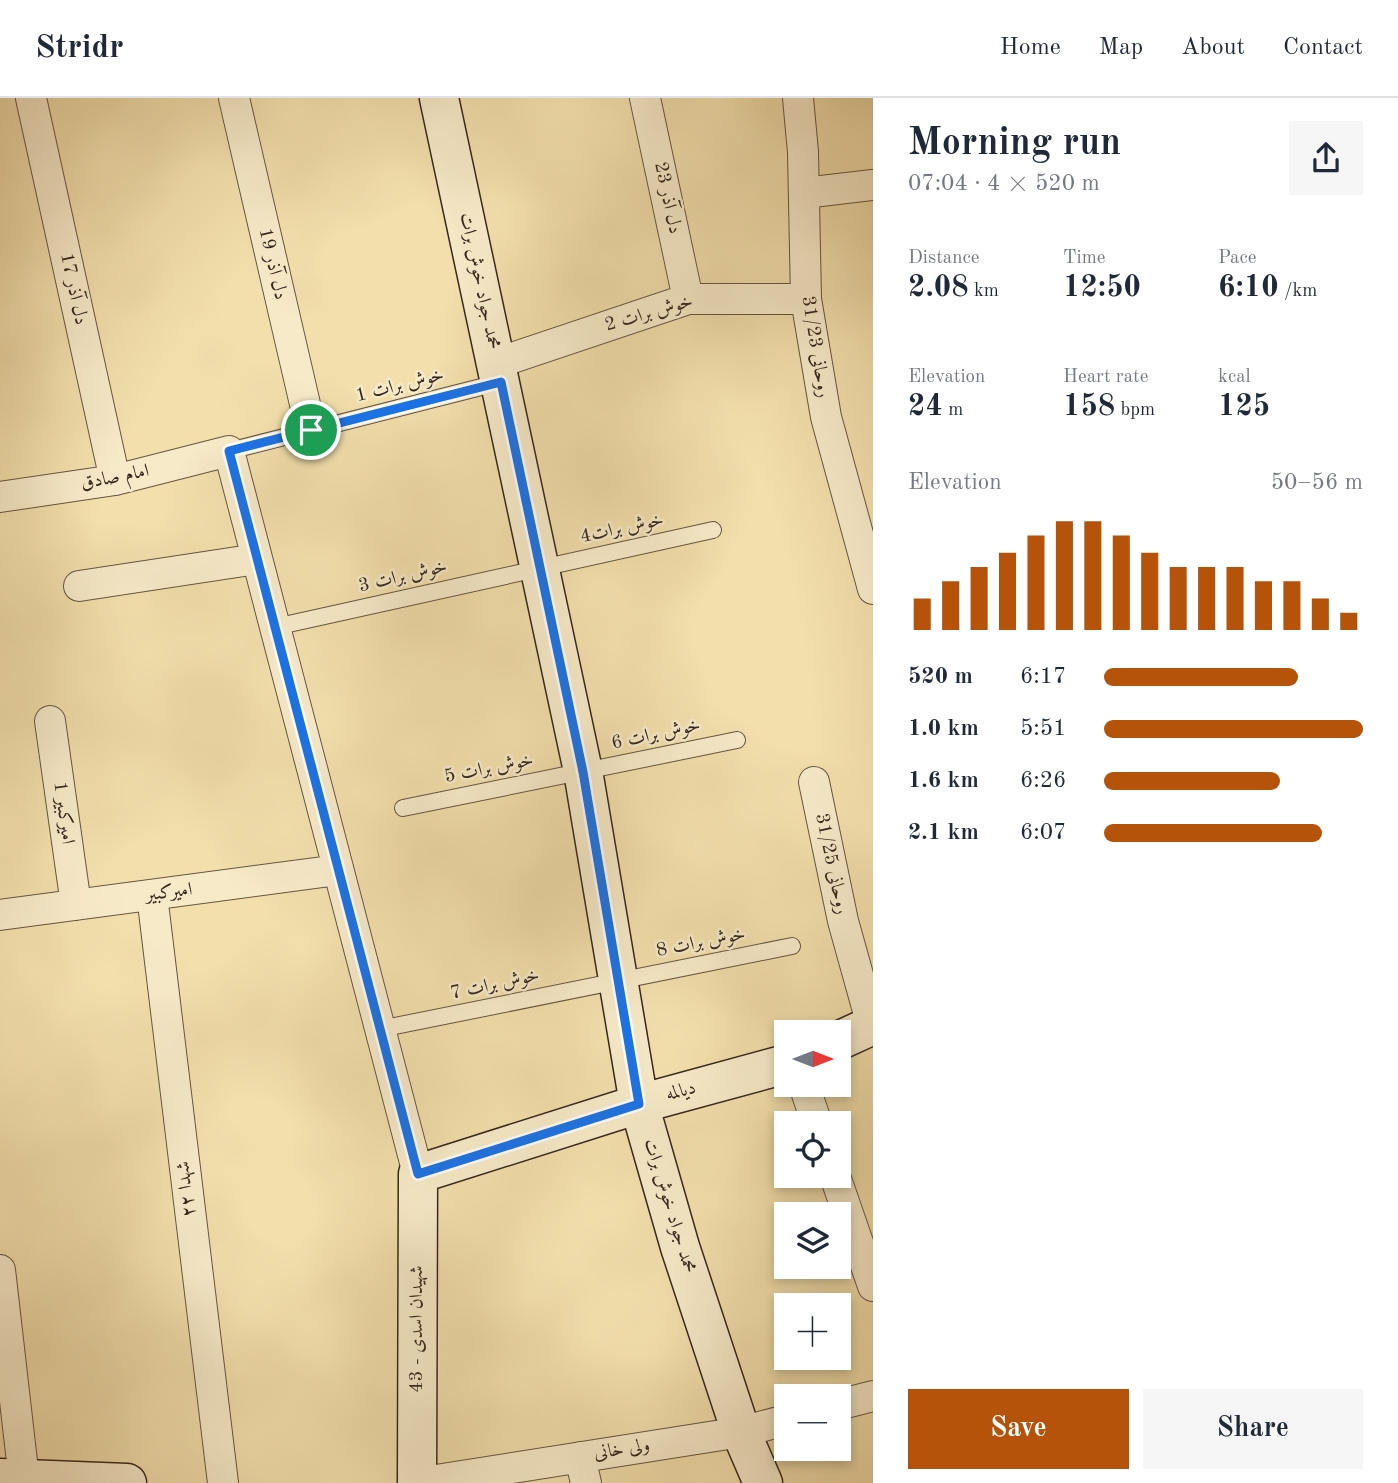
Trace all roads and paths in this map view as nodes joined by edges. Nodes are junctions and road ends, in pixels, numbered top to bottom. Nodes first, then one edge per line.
1 (31, 98) edge
2 (234, 98) edge
3 (439, 98) edge
4 (645, 98) edge
5 (798, 98) edge
6 (873, 185) edge
7 (804, 193) junction
8 (688, 299) junction
9 (806, 299) junction
10 (499, 372) junction
11 (311, 430) junction
12 (229, 451) junction
13 (115, 480) junction
14 (0, 498) edge
15 (713, 530) dead end
16 (866, 539) edge
17 (257, 559) junction
18 (540, 568) junction
19 (79, 586) dead end
20 (873, 589) edge
21 (275, 627) junction
22 (50, 721) dead end
23 (737, 740) dead end
24 (583, 772) junction
25 (814, 782) dead end
26 (403, 808) dead end
27 (338, 870) junction
28 (152, 895) junction
29 (76, 905) junction
30 (0, 915) edge
31 (792, 946) dead end
32 (618, 981) junction
33 (380, 1029) junction
34 (861, 1031) edge
35 (774, 1066) edge
36 (639, 1104) junction
37 (418, 1174) junction
38 (839, 1188) edge
39 (0, 1270) edge
40 (873, 1286) edge
41 (873, 1395) edge
42 (851, 1401) edge
43 (774, 1423) edge
44 (741, 1432) junction
45 (583, 1470) edge
46 (29, 1480) edge
47 (127, 1483) edge
48 (223, 1483) edge
49 (416, 1483) edge
50 (763, 1483) edge

1 - 13 street, دل آذر 17
2 - 11 street, دل آذر 19
3 - 10 street, محمد جواد خوش برات
4 - 8 street, دل آذر 23
5 - 7 street, روحانی 31/23
6 - 7 street
7 - 9 street, روحانی 31/23
8 - 9 street, خوش برات 2
8 - 10 street, خوش برات 2
9 - 16 street, روحانی 31/23
10 - 11 lane, خوش برات 1
10 - 18 street, محمد جواد خوش برات
11 - 12 lane, خوش برات 1
12 - 13 street, امام صادق
12 - 17 street
13 - 14 street, امام صادق
15 - 18 lane, خوش برات4
16 - 20 street, روحانی 31/23
17 - 19 street
17 - 21 street
18 - 21 lane, خوش برات 3
18 - 24 street, محمد جواد خوش برات
21 - 27 street
22 - 29 street, امیرکبیر 1
23 - 24 lane, خوش برات 6
24 - 26 lane, خوش برات 5
24 - 32 street, محمد جواد خوش برات
25 - 34 street, روحانی 31/25
27 - 28 street, امیرکبیر
27 - 33 street
28 - 29 street, امیرکبیر
28 - 48 street, شهدا ۲۲
29 - 30 street, امیرکبیر
31 - 32 lane, خوش برات 8
32 - 33 lane, خوش برات 7
32 - 36 street, محمد جواد خوش برات
33 - 37 street
35 - 36 street, دیالمه
36 - 37 street, دیالمه
36 - 44 street, محمد جواد خوش برات
37 - 49 street, شهیدان اسدی - 43
38 - 40 street
39 - 46 street
41 - 42 street
43 - 44 street, ولی خانی
44 - 45 street, ولی خانی
44 - 50 street, محمد جواد خوش برات
45 - 49 street, ولی خانی
46 - 47 street

